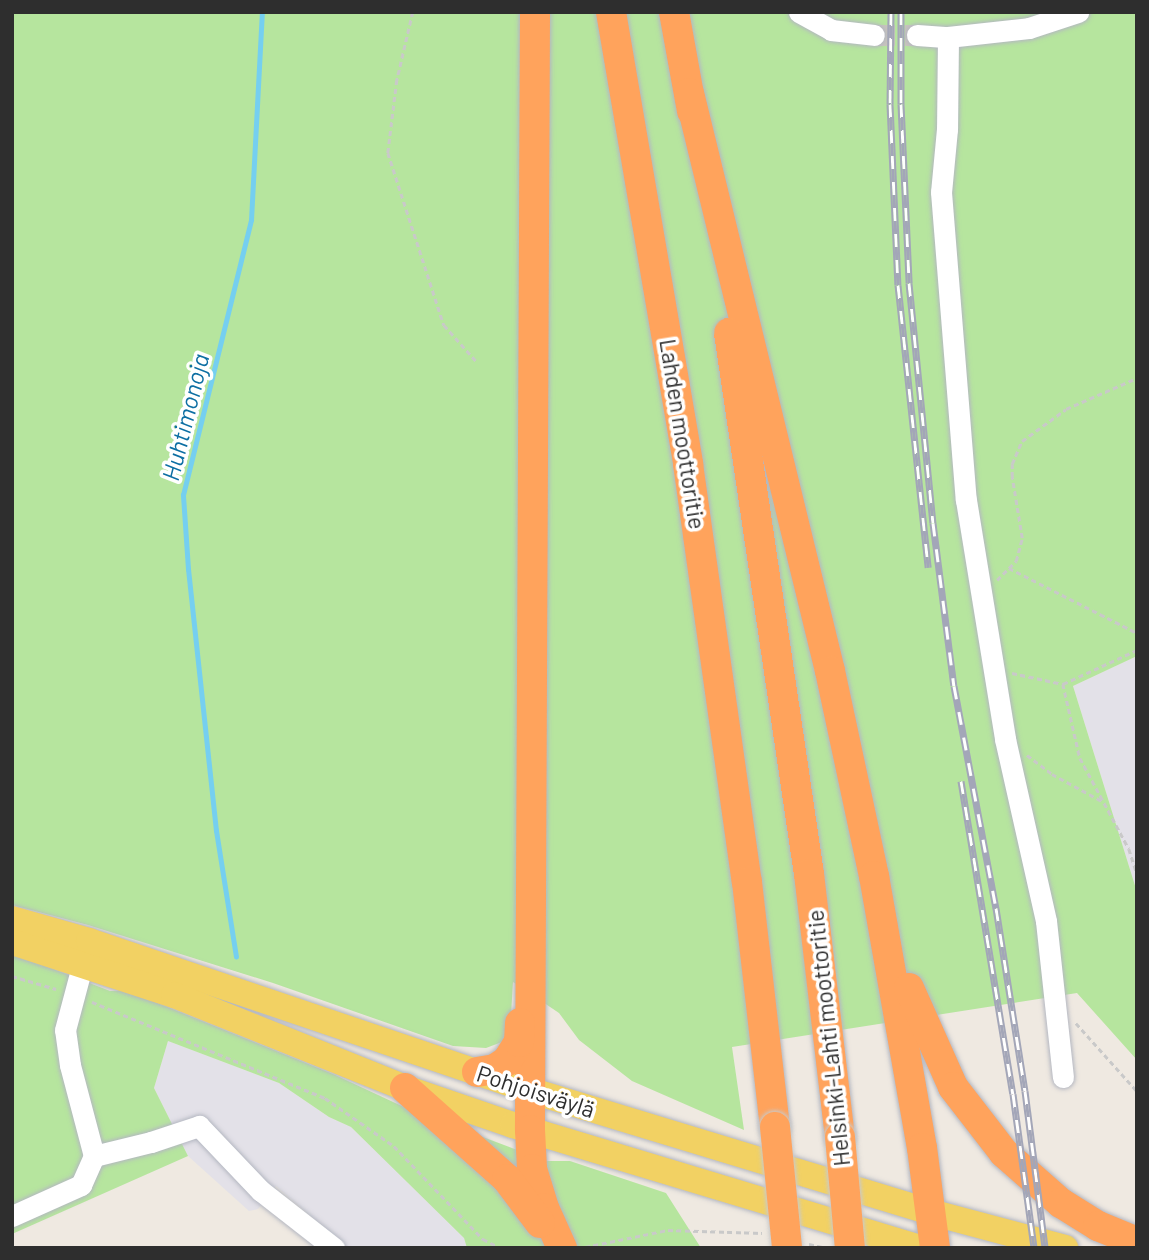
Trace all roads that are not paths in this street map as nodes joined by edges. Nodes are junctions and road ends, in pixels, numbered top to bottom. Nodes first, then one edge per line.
1 (535, 12) edge
2 (611, 12) edge
3 (674, 12) edge
4 (799, 12) edge
5 (1078, 12) edge
6 (917, 35) tunnel mouth
7 (874, 36) tunnel mouth
8 (948, 37) junction
9 (689, 93) junction
10 (874, 876) junction
11 (12, 919) edge
12 (12, 942) edge
13 (85, 952) junction
14 (530, 990) junction
15 (477, 1072) junction
16 (1063, 1077) dead end
17 (405, 1088) junction
18 (529, 1090) junction
19 (530, 1130) junction
20 (94, 1156) junction
21 (930, 1212) junction
22 (12, 1216) edge
23 (787, 1242) edge
24 (1137, 1242) edge
25 (334, 1248) edge
26 (556, 1248) edge
27 (562, 1248) edge
28 (850, 1248) edge
29 (921, 1248) edge
30 (935, 1248) edge
31 (1065, 1248) edge

1 - 14 highway
2 - 23 highway, Lahden moottoritie, bridge
3 - 9 highway
4 - 7 street
5 - 8 street
6 - 8 street
8 - 16 street
9 - 10 highway
9 - 28 highway, Helsinki-Lahti moottoritie, bridge
10 - 21 highway
10 - 24 highway
11 - 13 main road, Pohjoisväylä
12 - 13 main road, Pohjoisväylä
13 - 15 main road, Pohjoisväylä
13 - 17 main road, Pohjoisväylä
13 - 20 street
14 - 15 highway
14 - 18 highway
15 - 18 main road, Pohjoisväylä
17 - 19 main road, Pohjoisväylä
17 - 26 highway
18 - 19 highway
18 - 21 main road, Pohjoisväylä
19 - 27 highway
19 - 29 main road, Pohjoisväylä
20 - 22 street
20 - 25 street
21 - 30 highway
21 - 31 main road, Pohjoisväylä

